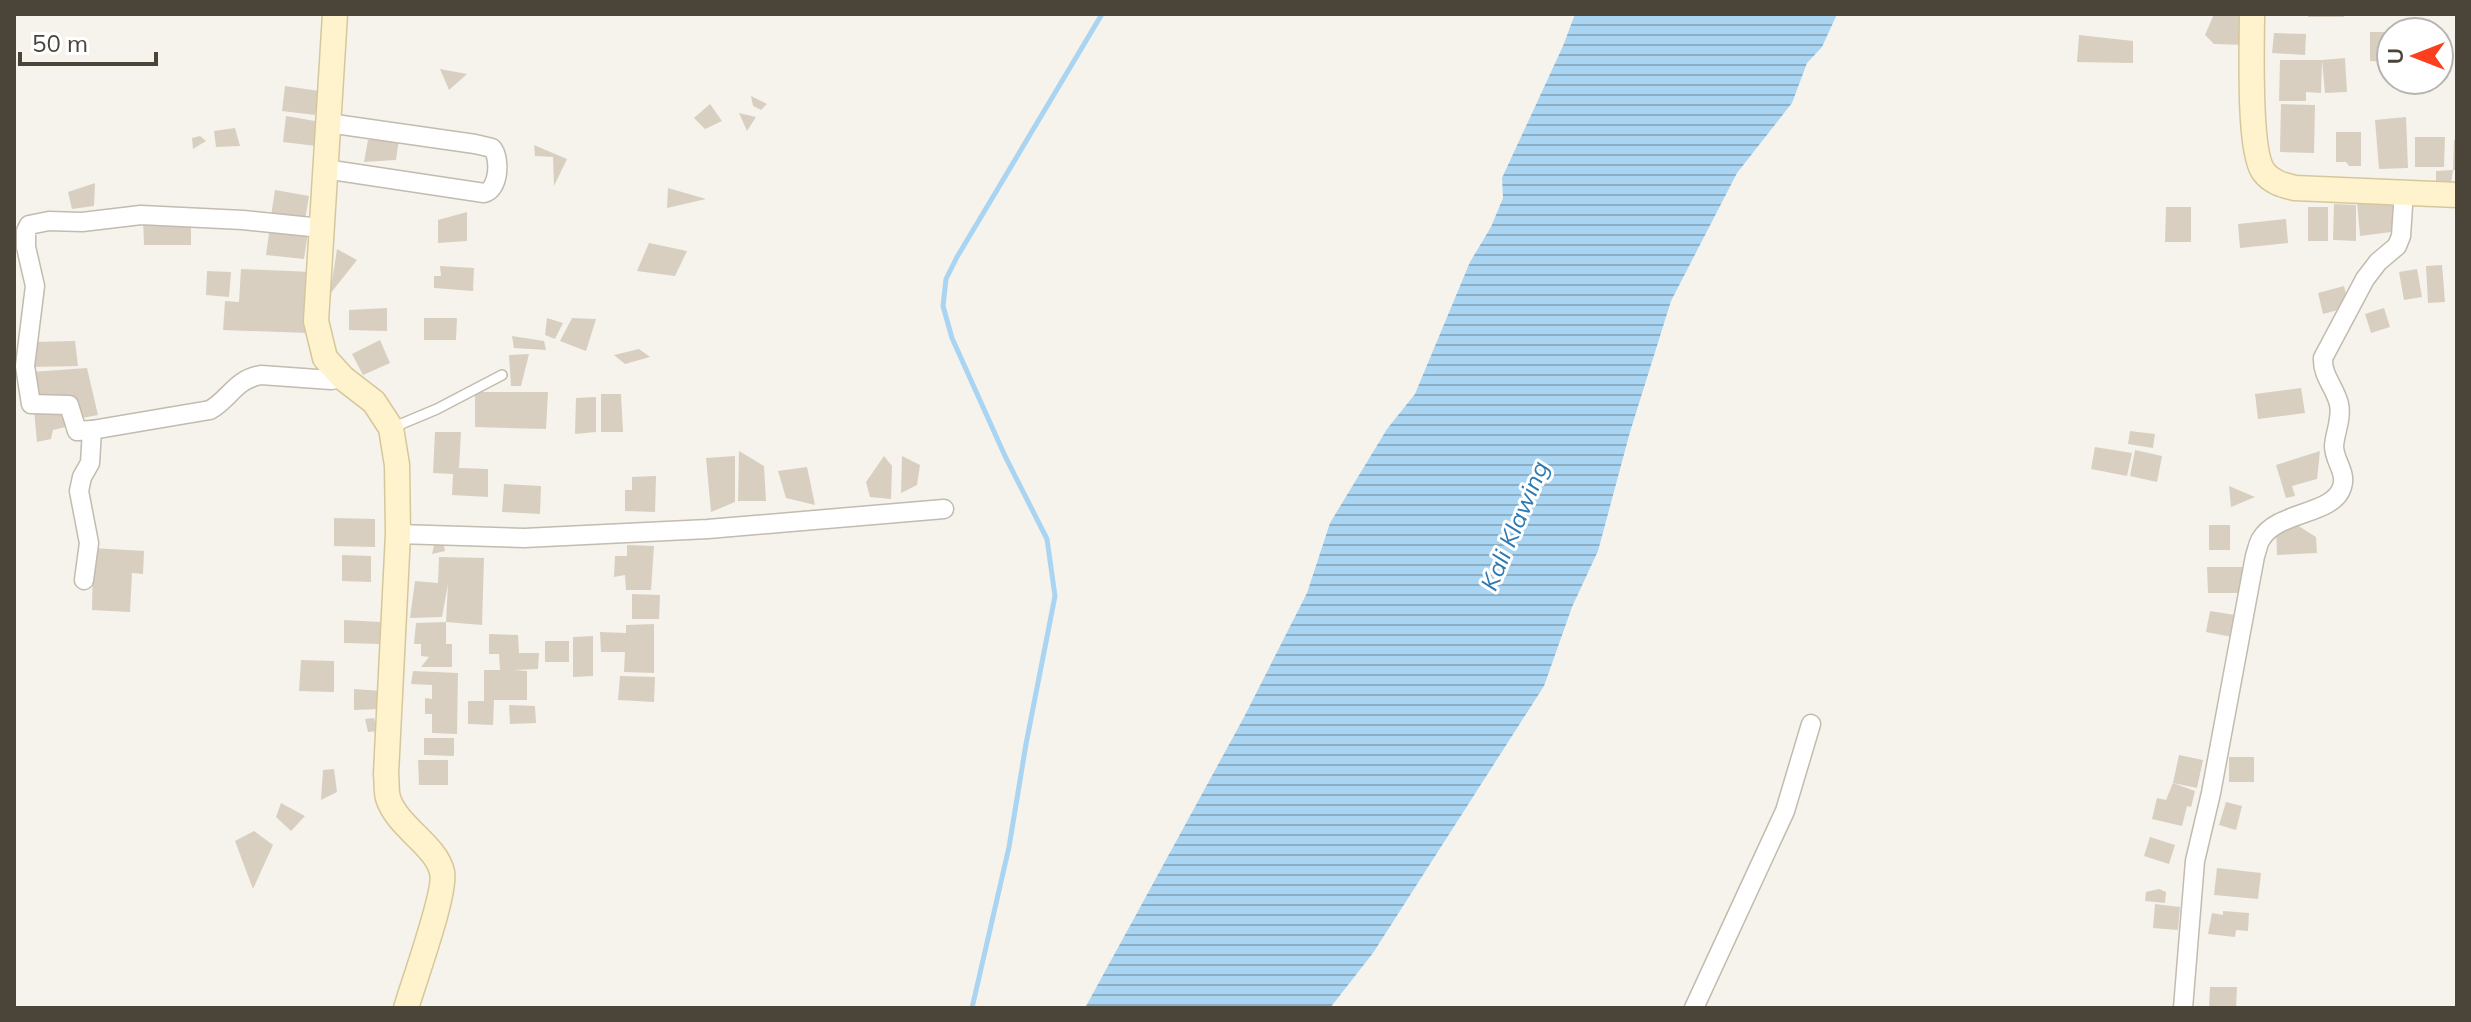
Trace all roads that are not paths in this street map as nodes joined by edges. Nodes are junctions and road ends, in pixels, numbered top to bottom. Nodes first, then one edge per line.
1 (335, 14) edge
2 (2252, 14) edge
3 (328, 123) junction
4 (325, 169) junction
5 (2404, 191) junction
6 (2457, 195) edge
7 (321, 228) junction
8 (502, 375) dead end
9 (343, 378) junction
10 (391, 428) junction
11 (92, 430) junction
12 (944, 509) dead end
13 (398, 534) junction
14 (84, 580) dead end
15 (1811, 724) dead end
16 (406, 1008) edge
17 (1694, 1008) edge
18 (2183, 1008) edge

1 - 3 street
2 - 5 street
3 - 4 street
3 - 4 street
4 - 7 street
5 - 6 street
5 - 18 street
7 - 9 street
7 - 11 street
8 - 10 lane
9 - 10 street
9 - 11 street
10 - 13 street
11 - 14 street
12 - 13 street
13 - 16 street
15 - 17 street

